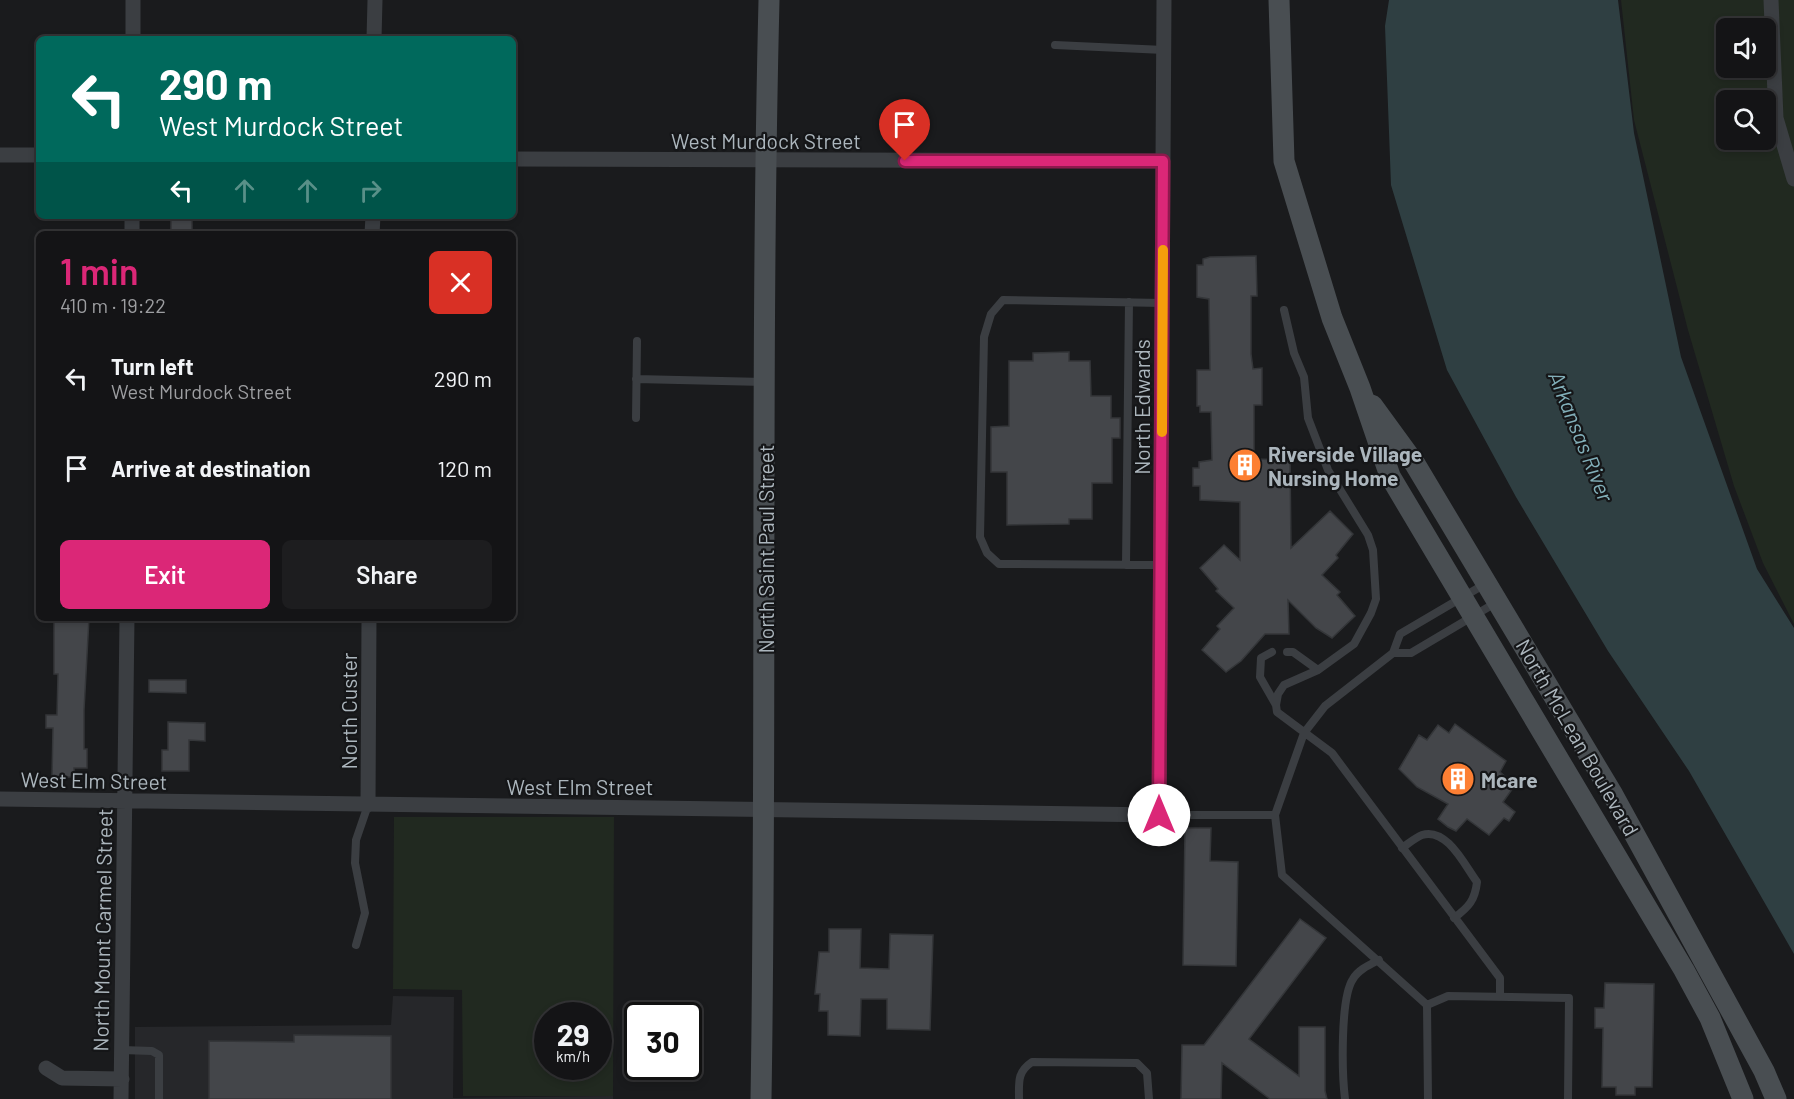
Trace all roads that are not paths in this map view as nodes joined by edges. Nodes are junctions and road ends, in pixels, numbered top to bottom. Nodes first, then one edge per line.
1 (133, 0) edge
2 (375, 0) edge
3 (769, 0) edge
4 (1164, 0) edge
5 (1279, 0) edge
6 (1771, 0) edge
7 (133, 36) edge
8 (374, 36) edge
9 (1056, 45) dead end
10 (1164, 50) junction
11 (0, 155) edge
12 (36, 155) edge
13 (516, 159) edge
14 (765, 161) junction
15 (1163, 161) junction
16 (1794, 179) edge
17 (1129, 302) junction
18 (1162, 303) junction
19 (1284, 310) dead end
20 (637, 341) dead end
21 (636, 379) junction
22 (765, 382) junction
23 (1360, 388) junction
24 (636, 418) dead end
25 (1126, 565) junction
26 (1161, 565) junction
27 (1492, 592) junction
28 (1461, 598) junction
29 (1472, 617) junction
30 (127, 621) edge
31 (369, 621) edge
32 (1272, 652) dead end
33 (1287, 652) dead end
34 (1393, 653) junction
35 (1318, 670) junction
36 (1276, 705) junction
37 (1304, 733) junction
38 (0, 799) edge
39 (125, 802) junction
40 (368, 805) junction
41 (765, 808) junction
42 (1159, 815) junction
43 (1275, 815) junction
44 (1402, 848) junction
45 (1454, 918) junction
46 (356, 945) dead end
47 (1379, 960) junction
48 (1500, 998) junction
49 (1427, 1005) junction
50 (122, 1050) junction
51 (45, 1068) dead end
52 (1764, 1071) junction
53 (122, 1079) junction
54 (122, 1099) edge
55 (159, 1099) edge
56 (761, 1099) edge
57 (1019, 1099) edge
58 (1149, 1099) edge
59 (1345, 1099) edge
60 (1428, 1099) edge
61 (1568, 1099) edge
62 (1743, 1099) edge
63 (1776, 1099) edge
64 (1785, 1099) edge

1 - 7 street
2 - 8 street
3 - 14 main road, North Saint Paul Street
4 - 10 street, North Edwards
5 - 23 main road, North McLean Boulevard
6 - 16 street
9 - 10 lane
10 - 15 street, North Edwards
11 - 12 street
13 - 14 street, West Murdock Street
14 - 15 street, West Murdock Street
14 - 22 main road, North Saint Paul Street
15 - 18 street, North Edwards
17 - 18 lane
17 - 25 lane
17 - 25 lane
18 - 26 street, North Edwards
19 - 35 lane
20 - 21 lane
21 - 22 lane
21 - 24 lane
22 - 41 main road, North Saint Paul Street
23 - 27 main road, North McLean Boulevard
23 - 28 main road, North McLean Boulevard
25 - 26 lane
26 - 42 street, North Edwards
27 - 28 lane
27 - 29 lane
27 - 52 main road, North McLean Boulevard
28 - 29 main road, North McLean Boulevard
28 - 34 lane
29 - 34 lane
29 - 62 main road, North McLean Boulevard
30 - 39 street, North Mount Carmel Street
31 - 40 street, North Custer
32 - 36 lane
33 - 35 lane
34 - 37 lane
35 - 36 lane
36 - 37 lane
37 - 43 lane
37 - 44 lane
38 - 39 street, West Elm Street
39 - 40 street, West Elm Street
39 - 50 street, North Mount Carmel Street
40 - 41 street, West Elm Street
40 - 46 lane
41 - 42 street, West Elm Street
41 - 56 main road, North Saint Paul Street
42 - 43 lane
43 - 47 lane
44 - 45 lane
44 - 45 lane
45 - 48 lane
47 - 49 lane
47 - 59 lane
48 - 49 lane
48 - 61 lane
49 - 60 lane
50 - 53 street, North Mount Carmel Street
50 - 55 lane
51 - 53 street
52 - 63 main road, North McLean Boulevard
52 - 64 main road
53 - 54 street, North Mount Carmel Street
57 - 58 lane

